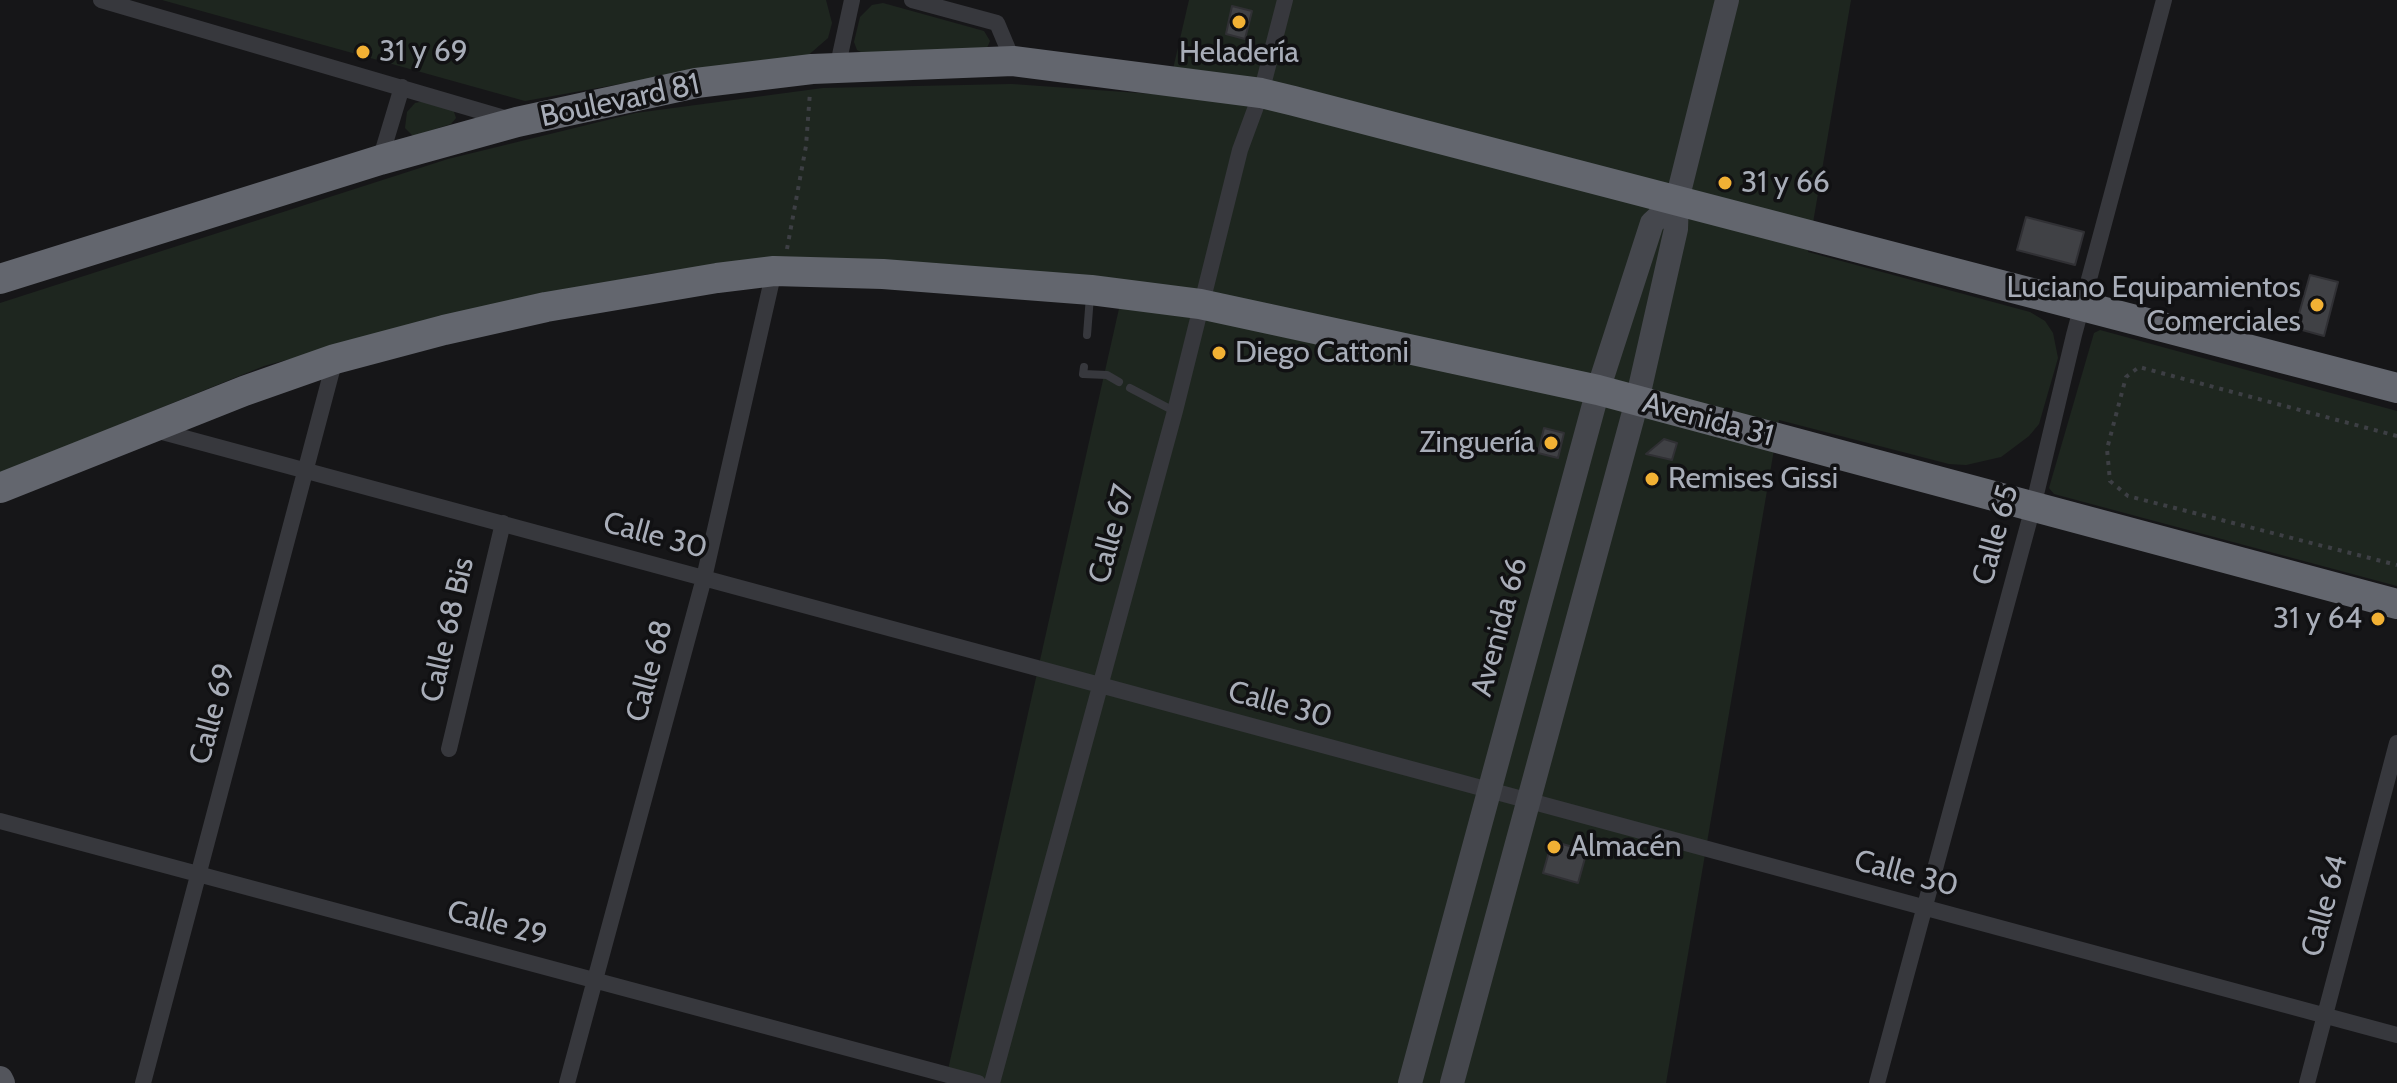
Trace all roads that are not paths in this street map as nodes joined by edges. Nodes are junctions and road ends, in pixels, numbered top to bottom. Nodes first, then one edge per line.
1 (101, 0) edge
2 (852, 0) edge
3 (912, 0) edge
4 (1285, 0) edge
5 (1727, 0) edge
6 (2164, 0) edge
7 (1013, 61) junction
8 (825, 69) junction
9 (402, 87) junction
10 (1261, 93) junction
11 (517, 122) junction
12 (380, 160) junction
13 (1677, 200) junction
14 (778, 271) junction
15 (0, 279) edge
16 (1091, 290) junction
17 (2082, 303) junction
18 (1200, 304) junction
19 (1087, 335) dead end
20 (335, 359) junction
21 (1084, 367) dead end
22 (1119, 382) dead end
23 (1130, 388) dead end
24 (2397, 388) edge
25 (1598, 390) junction
26 (1637, 401) junction
27 (1175, 411) junction
28 (149, 428) junction
29 (308, 471) junction
30 (0, 488) edge
31 (2033, 507) junction
32 (503, 523) junction
33 (704, 578) junction
34 (2397, 604) edge
35 (1100, 685) junction
36 (2397, 743) edge
37 (449, 749) dead end
38 (1489, 790) junction
39 (1528, 801) junction
40 (0, 821) edge
41 (199, 873) junction
42 (1925, 908) junction
43 (595, 980) junction
44 (2325, 1016) junction
45 (2397, 1035) edge
46 (143, 1083) edge
47 (567, 1083) edge
48 (978, 1083) edge
49 (992, 1083) edge
50 (1410, 1083) edge
51 (1452, 1083) edge
52 (1877, 1083) edge
53 (2307, 1083) edge

1 - 9 street
2 - 8 street
3 - 7 street
4 - 10 street, Calle 67
5 - 13 main road, Avenida 66
6 - 17 street, Calle 65
7 - 8 highway, Boulevard 81
7 - 10 highway, Boulevard 81
8 - 11 highway, Boulevard 81
9 - 11 street
9 - 12 street
10 - 13 highway
10 - 18 street, Calle 67
11 - 12 highway, Boulevard 81
12 - 15 highway, Boulevard 81
13 - 17 highway
13 - 25 main road, Avenida 66
13 - 26 main road, Avenida 66
14 - 16 highway
14 - 20 highway
14 - 33 street, Calle 68
16 - 18 highway
16 - 19 lane
17 - 24 highway
17 - 31 street, Calle 65
18 - 25 highway, Avenida 31
18 - 27 street, Calle 67
20 - 28 highway
20 - 29 street, Calle 69
21 - 22 lane
23 - 27 lane
25 - 26 highway, Avenida 31
25 - 38 main road, Avenida 66
26 - 31 highway, Avenida 31
26 - 39 main road, Avenida 66
27 - 35 street, Calle 67
28 - 29 street, Calle 30
28 - 30 highway
29 - 32 street, Calle 30
29 - 41 street, Calle 69
31 - 34 highway, Avenida 31
31 - 42 street, Calle 65
32 - 33 street, Calle 30
32 - 37 street, Calle 68 Bis
33 - 35 street, Calle 30
33 - 43 street, Calle 68
35 - 38 street, Calle 30
35 - 49 street, Calle 67
36 - 44 street, Calle 64
38 - 39 street, Calle 30
38 - 50 main road, Avenida 66
39 - 42 street, Calle 30
39 - 51 main road, Avenida 66
40 - 41 street, Calle 29
41 - 43 street, Calle 29
41 - 46 street, Calle 69
42 - 44 street, Calle 30
42 - 52 street, Calle 65
43 - 47 street, Calle 68
43 - 48 street, Calle 29
44 - 45 street, Calle 30
44 - 53 street, Calle 64

